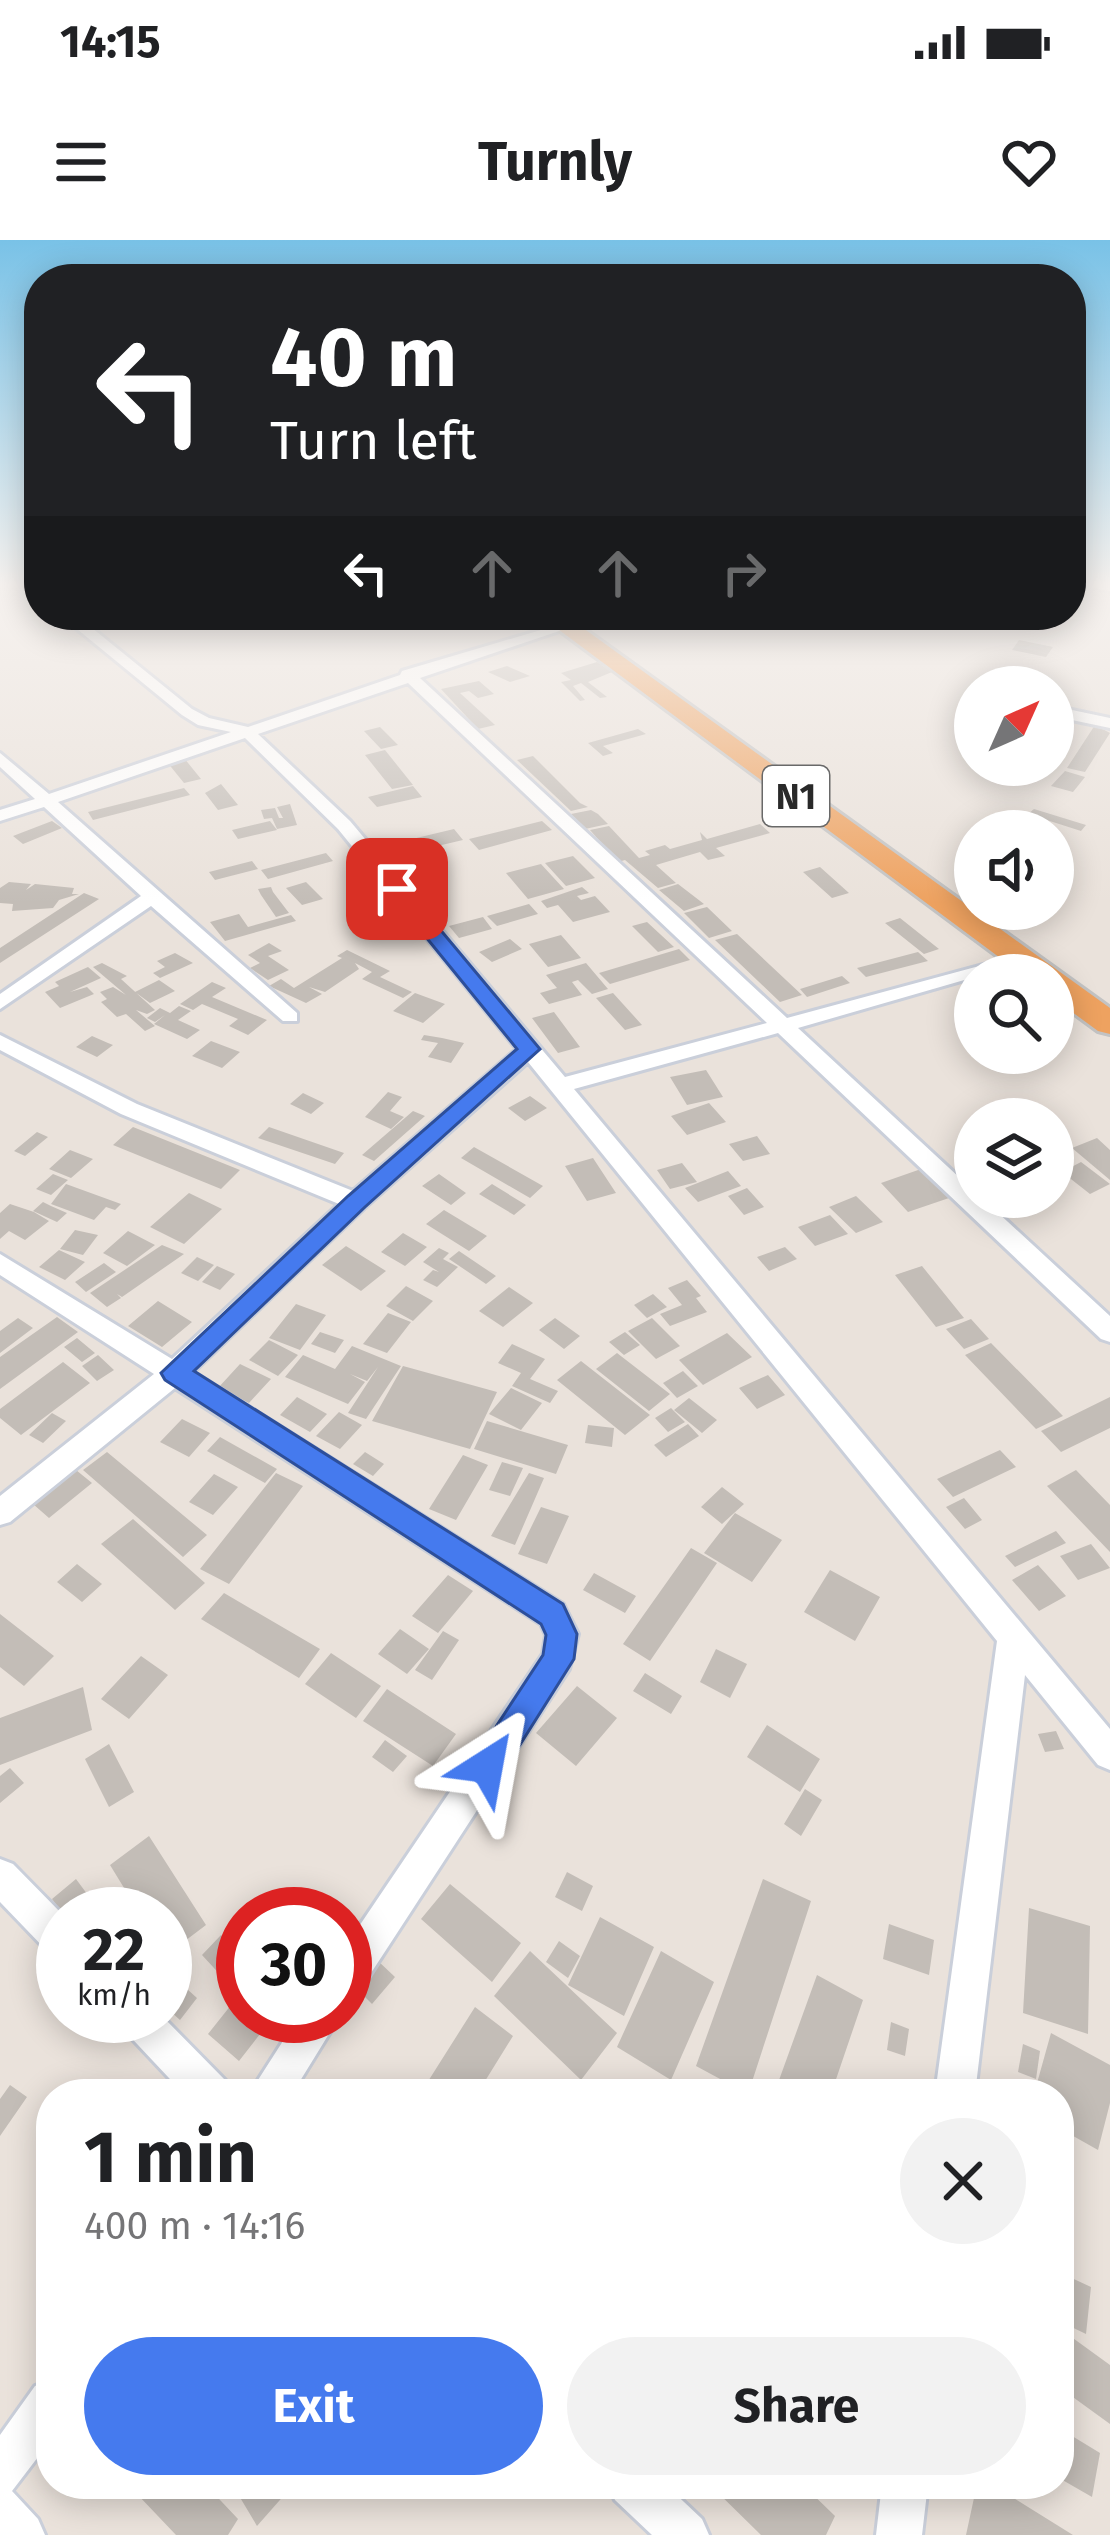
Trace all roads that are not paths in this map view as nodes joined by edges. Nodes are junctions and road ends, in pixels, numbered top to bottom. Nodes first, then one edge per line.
1 (159, 689) edge
2 (365, 689) edge
3 (423, 689) edge
4 (651, 689) edge
5 (1074, 715) edge
6 (1110, 723) edge
7 (247, 731) junction
8 (0, 758) edge
9 (44, 799) junction
10 (0, 815) edge
11 (152, 897) junction
12 (1015, 954) edge
13 (954, 987) edge
14 (1074, 995) edge
15 (0, 1003) edge
16 (1108, 1015) edge
17 (290, 1017) dead end
18 (783, 1028) junction
19 (0, 1041) edge
20 (530, 1049) junction
21 (559, 1085) junction
22 (356, 1202) junction
23 (0, 1263) edge
24 (1110, 1332) edge
25 (175, 1373) junction
26 (0, 1513) edge
27 (1013, 1640) junction
28 (1110, 1754) edge
29 (0, 1876) edge
30 (36, 1913) edge
31 (372, 1939) edge
32 (162, 2043) edge
33 (303, 2043) edge
34 (197, 2079) edge
35 (279, 2079) edge
36 (957, 2079) edge
37 (36, 2423) edge
38 (0, 2474) edge
39 (647, 2499) edge
40 (903, 2499) edge
41 (0, 2509) edge
42 (22, 2535) edge
43 (686, 2535) edge
44 (899, 2535) edge

1 - 7 street
2 - 7 street
3 - 18 street
4 - 12 highway, N1
5 - 6 street
7 - 9 street
7 - 20 street
8 - 9 street
9 - 10 street
9 - 11 street
11 - 15 street
11 - 17 street
13 - 18 street
14 - 16 highway
18 - 21 street
18 - 24 street
19 - 22 street
20 - 21 street
20 - 22 street
21 - 27 street
22 - 25 street
23 - 25 street
25 - 26 street
25 - 31 street
27 - 28 street
27 - 36 street
29 - 30 street
32 - 34 street
33 - 35 street
37 - 38 street
39 - 43 street
40 - 44 street
41 - 42 street

